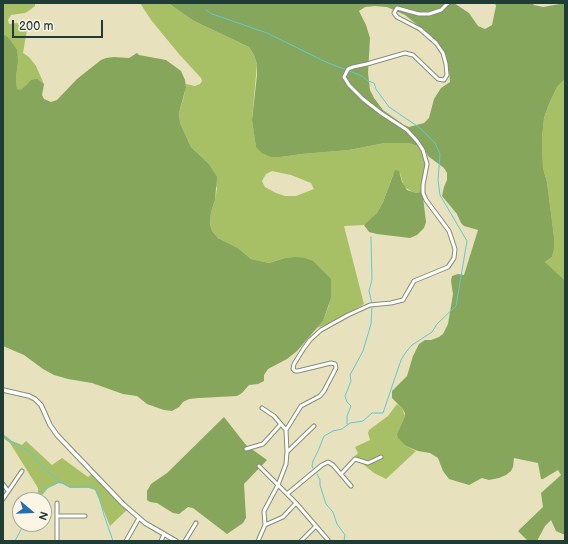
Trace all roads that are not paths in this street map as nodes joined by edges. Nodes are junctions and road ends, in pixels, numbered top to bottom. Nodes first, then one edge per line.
1 (448, 3) edge
2 (3, 390) edge
3 (262, 408) dead end
4 (281, 424) junction
5 (314, 426) dead end
6 (286, 430) junction
7 (246, 449) dead end
8 (287, 452) junction
9 (381, 457) dead end
10 (259, 466) dead end
11 (22, 471) dead end
12 (342, 474) junction
13 (3, 484) edge
14 (278, 485) junction
15 (351, 486) dead end
16 (8, 491) junction
17 (287, 494) junction
18 (3, 499) edge
19 (296, 503) junction
20 (57, 504) dead end
21 (57, 516) junction
22 (85, 516) dead end
23 (139, 518) junction
24 (196, 523) dead end
25 (265, 525) junction
26 (316, 526) junction
27 (164, 534) junction
28 (328, 540) edge
29 (57, 541) edge
30 (126, 541) edge
31 (161, 541) edge
32 (176, 541) edge
33 (185, 541) edge
34 (258, 541) edge
35 (301, 541) edge

1 - 6 street
2 - 23 street
3 - 4 street
4 - 6 street
4 - 7 street
5 - 8 street
6 - 8 street
8 - 14 street
9 - 12 street
10 - 14 street
11 - 16 street
12 - 15 street
12 - 17 street
13 - 16 street
14 - 17 street
14 - 25 street
16 - 18 street
17 - 19 street
19 - 25 street
19 - 26 street
20 - 21 street
21 - 22 street
21 - 29 street
23 - 27 street
23 - 30 street
24 - 33 street
25 - 34 street
26 - 28 street
26 - 35 street
27 - 31 street
27 - 32 street

